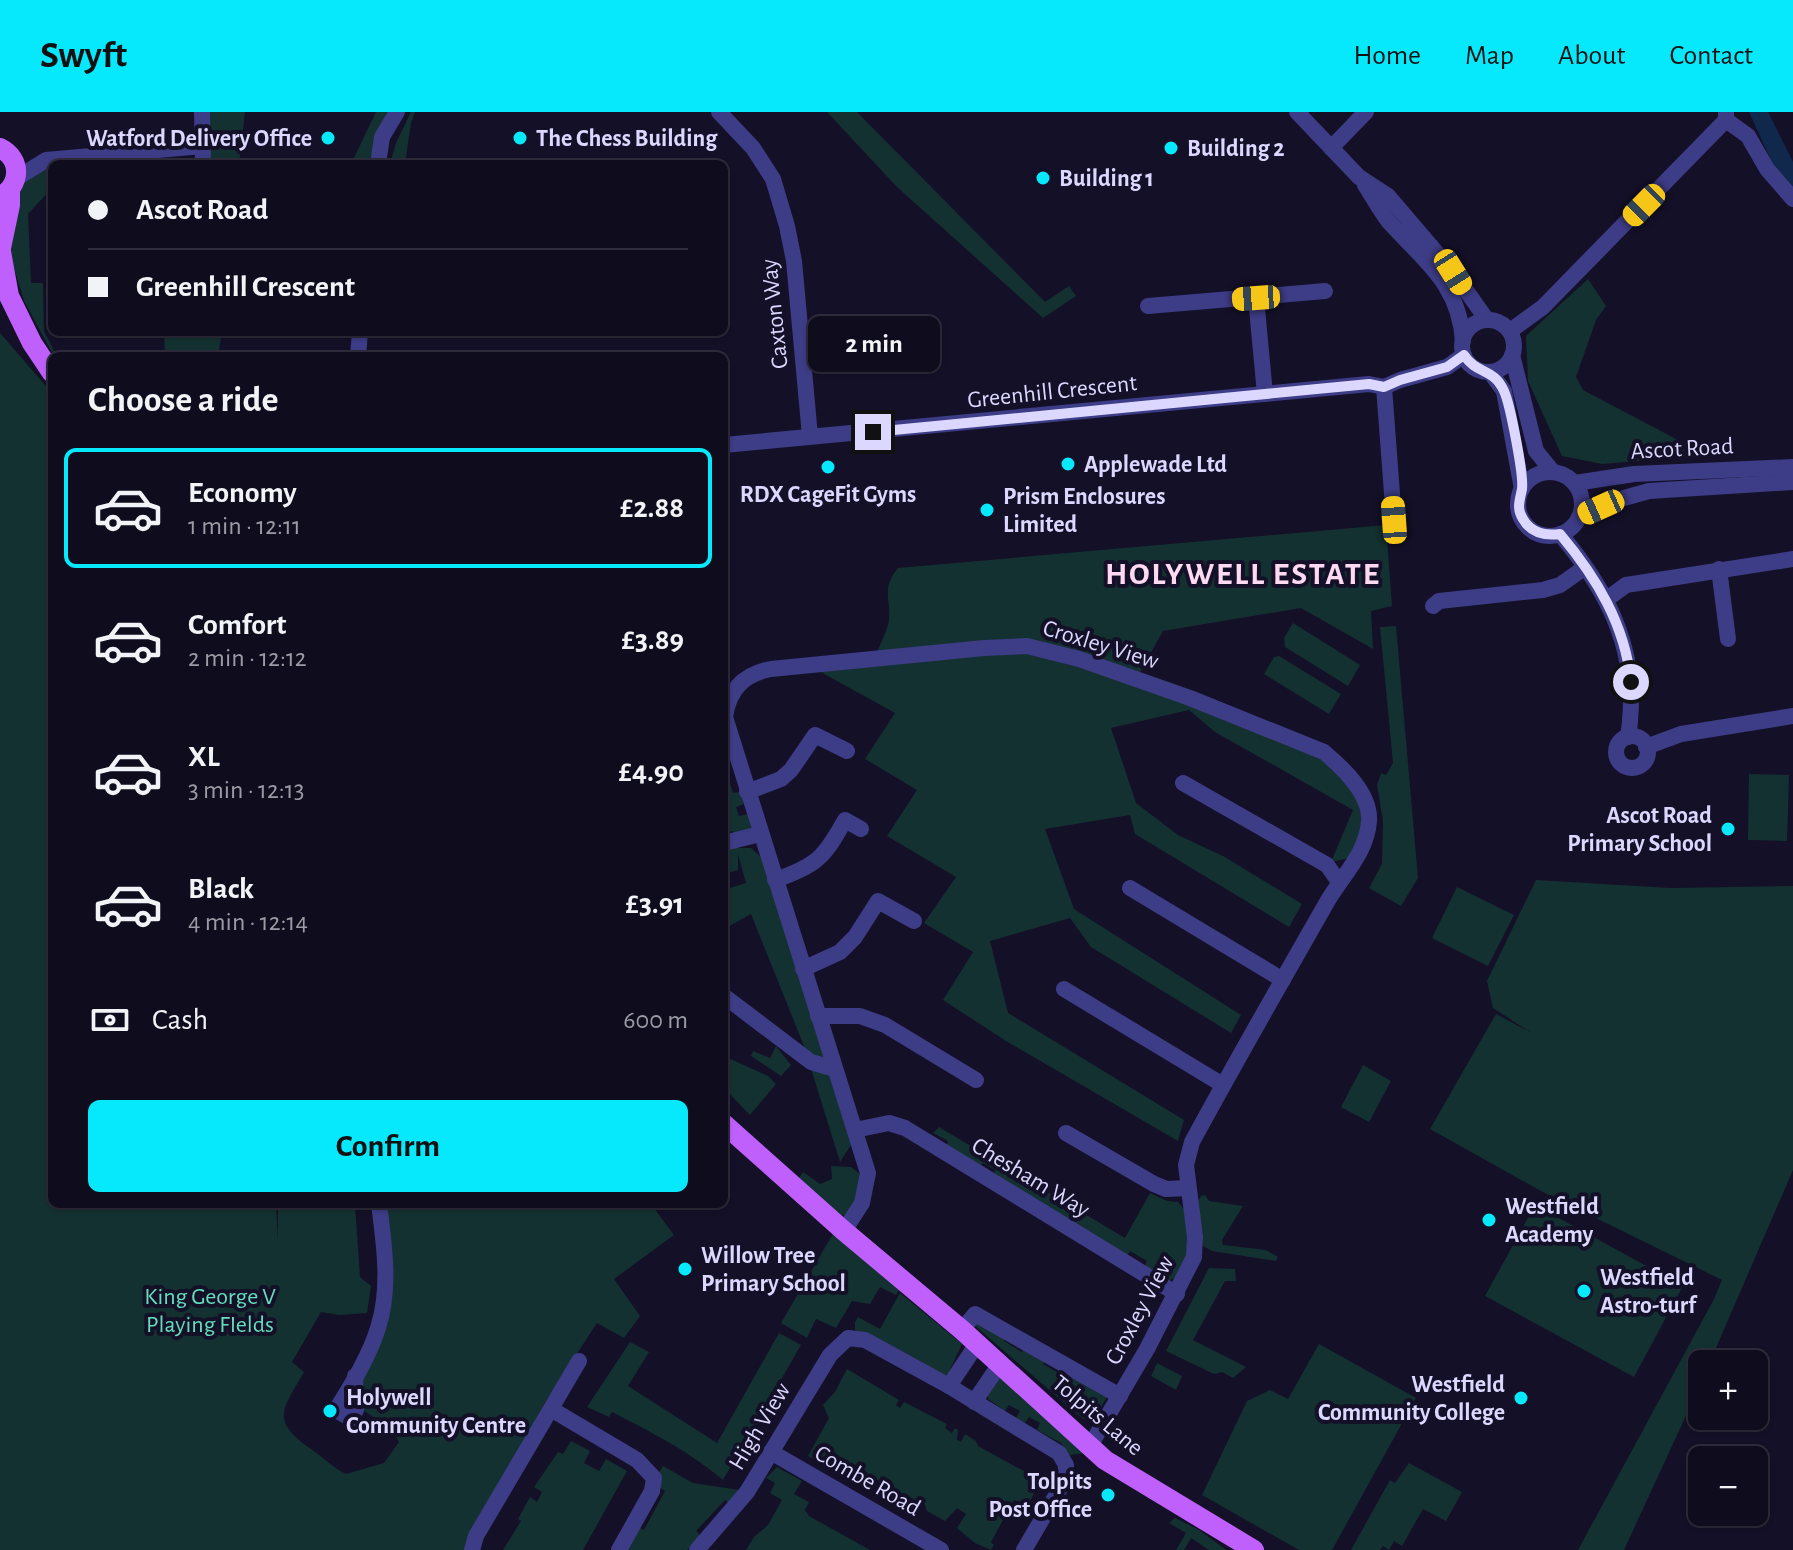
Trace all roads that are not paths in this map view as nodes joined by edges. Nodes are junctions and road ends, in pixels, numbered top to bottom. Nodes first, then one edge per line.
1 (202, 112) edge
2 (397, 112) edge
3 (719, 112) edge
4 (1297, 112) edge
5 (1366, 112) edge
6 (1726, 116) edge
7 (203, 146) junction
8 (1331, 148) junction
9 (5, 151) edge
10 (46, 160) junction
11 (203, 160) edge
12 (379, 160) edge
13 (1359, 177) junction
14 (9, 189) edge
15 (1793, 199) edge
16 (1, 247) edge
17 (1325, 291) dead end
18 (1256, 298) junction
19 (1148, 306) dead end
20 (1487, 320) junction
21 (1510, 331) junction
22 (1464, 348) junction
23 (1512, 355) junction
24 (48, 367) edge
25 (1490, 372) junction
26 (1384, 387) junction
27 (1265, 394) junction
28 (810, 436) junction
29 (728, 445) edge
30 (1793, 467) edge
31 (1553, 472) junction
32 (1793, 482) edge
33 (1575, 483) junction
34 (1522, 489) junction
35 (1579, 517) junction
36 (1394, 520) dead end
37 (1560, 534) junction
38 (1793, 559) edge
39 (1584, 568) junction
40 (1719, 569) junction
41 (1607, 599) junction
42 (1433, 606) dead end
43 (1728, 639) dead end
44 (728, 705) edge
45 (1793, 716) edge
46 (728, 730) edge
47 (1628, 737) junction
48 (1646, 747) junction
49 (847, 751) dead end
50 (1183, 783) dead end
51 (747, 792) junction
52 (861, 829) dead end
53 (760, 834) junction
54 (728, 842) edge
55 (775, 880) junction
56 (1339, 882) junction
57 (1130, 888) dead end
58 (914, 921) dead end
59 (803, 969) junction
60 (1283, 980) junction
61 (1064, 989) dead end
62 (728, 999) edge
63 (818, 1016) junction
64 (835, 1069) junction
65 (976, 1080) dead end
66 (1223, 1085) junction
67 (728, 1128) edge
68 (855, 1130) junction
69 (1066, 1133) dead end
70 (1188, 1188) junction
71 (380, 1208) edge
72 (844, 1231) junction
73 (1177, 1294) junction
74 (969, 1323) junction
75 (579, 1361) dead end
76 (1000, 1364) junction
77 (355, 1376) dead end
78 (949, 1386) junction
79 (1120, 1396) junction
80 (974, 1402) junction
81 (551, 1409) junction
82 (1090, 1446) junction
83 (771, 1452) junction
84 (472, 1550) edge
85 (619, 1550) edge
86 (697, 1550) edge
87 (941, 1550) edge
88 (1024, 1550) edge
89 (1254, 1550) edge

1 - 7 street
2 - 12 street
3 - 28 street, Caxton Way
4 - 8 street
5 - 8 street
6 - 15 street
6 - 21 street
7 - 10 street
7 - 11 street
8 - 13 street
9 - 10 street
9 - 14 main road
10 - 14 street
13 - 20 street
13 - 22 street
14 - 16 main road
16 - 24 main road
17 - 18 street
18 - 19 street
18 - 27 street
20 - 21 street
20 - 22 street
21 - 23 street
22 - 25 street
22 - 26 street, Greenhill Crescent
23 - 25 street
23 - 31 street
25 - 34 street
26 - 27 street, Greenhill Crescent
26 - 36 street
27 - 28 street, Greenhill Crescent
28 - 29 street, Greenhill Crescent
30 - 33 street, Ascot Road
31 - 33 street
31 - 34 street
32 - 35 street, Ascot Road
33 - 35 street
34 - 37 street
35 - 37 street
37 - 39 street
38 - 40 street
39 - 41 street
39 - 42 street
40 - 41 street
40 - 43 street
41 - 47 street
44 - 56 street, Croxley View
45 - 48 street
46 - 51 street, Croxley View
47 - 48 street
47 - 48 street
49 - 51 street
50 - 56 street
51 - 53 street, Croxley View
52 - 55 street
53 - 54 street
53 - 55 street, Croxley View
55 - 59 street, Croxley View
56 - 60 street, Croxley View
57 - 60 street
58 - 59 street
59 - 63 street, Croxley View
60 - 66 street, Croxley View
61 - 66 street
62 - 64 street
63 - 64 street, Croxley View
63 - 65 street
64 - 68 street, Croxley View
66 - 70 street, Croxley View
67 - 72 main road, Tolpits Lane
68 - 72 street, Croxley View
68 - 73 street, Chesham Way
69 - 70 street
70 - 73 street, Croxley View
71 - 77 street
72 - 74 main road, Tolpits Lane
73 - 79 street, Croxley View
74 - 76 main road, Tolpits Lane
74 - 78 street
74 - 79 street, Tolpits Lane
75 - 81 street
76 - 80 street
76 - 82 main road, Tolpits Lane
78 - 80 street
78 - 83 street, High View
79 - 82 street, Croxley View
80 - 88 street
81 - 84 street
81 - 85 street
82 - 89 main road, Tolpits Lane
83 - 86 street, High View
83 - 87 street, Combe Road

